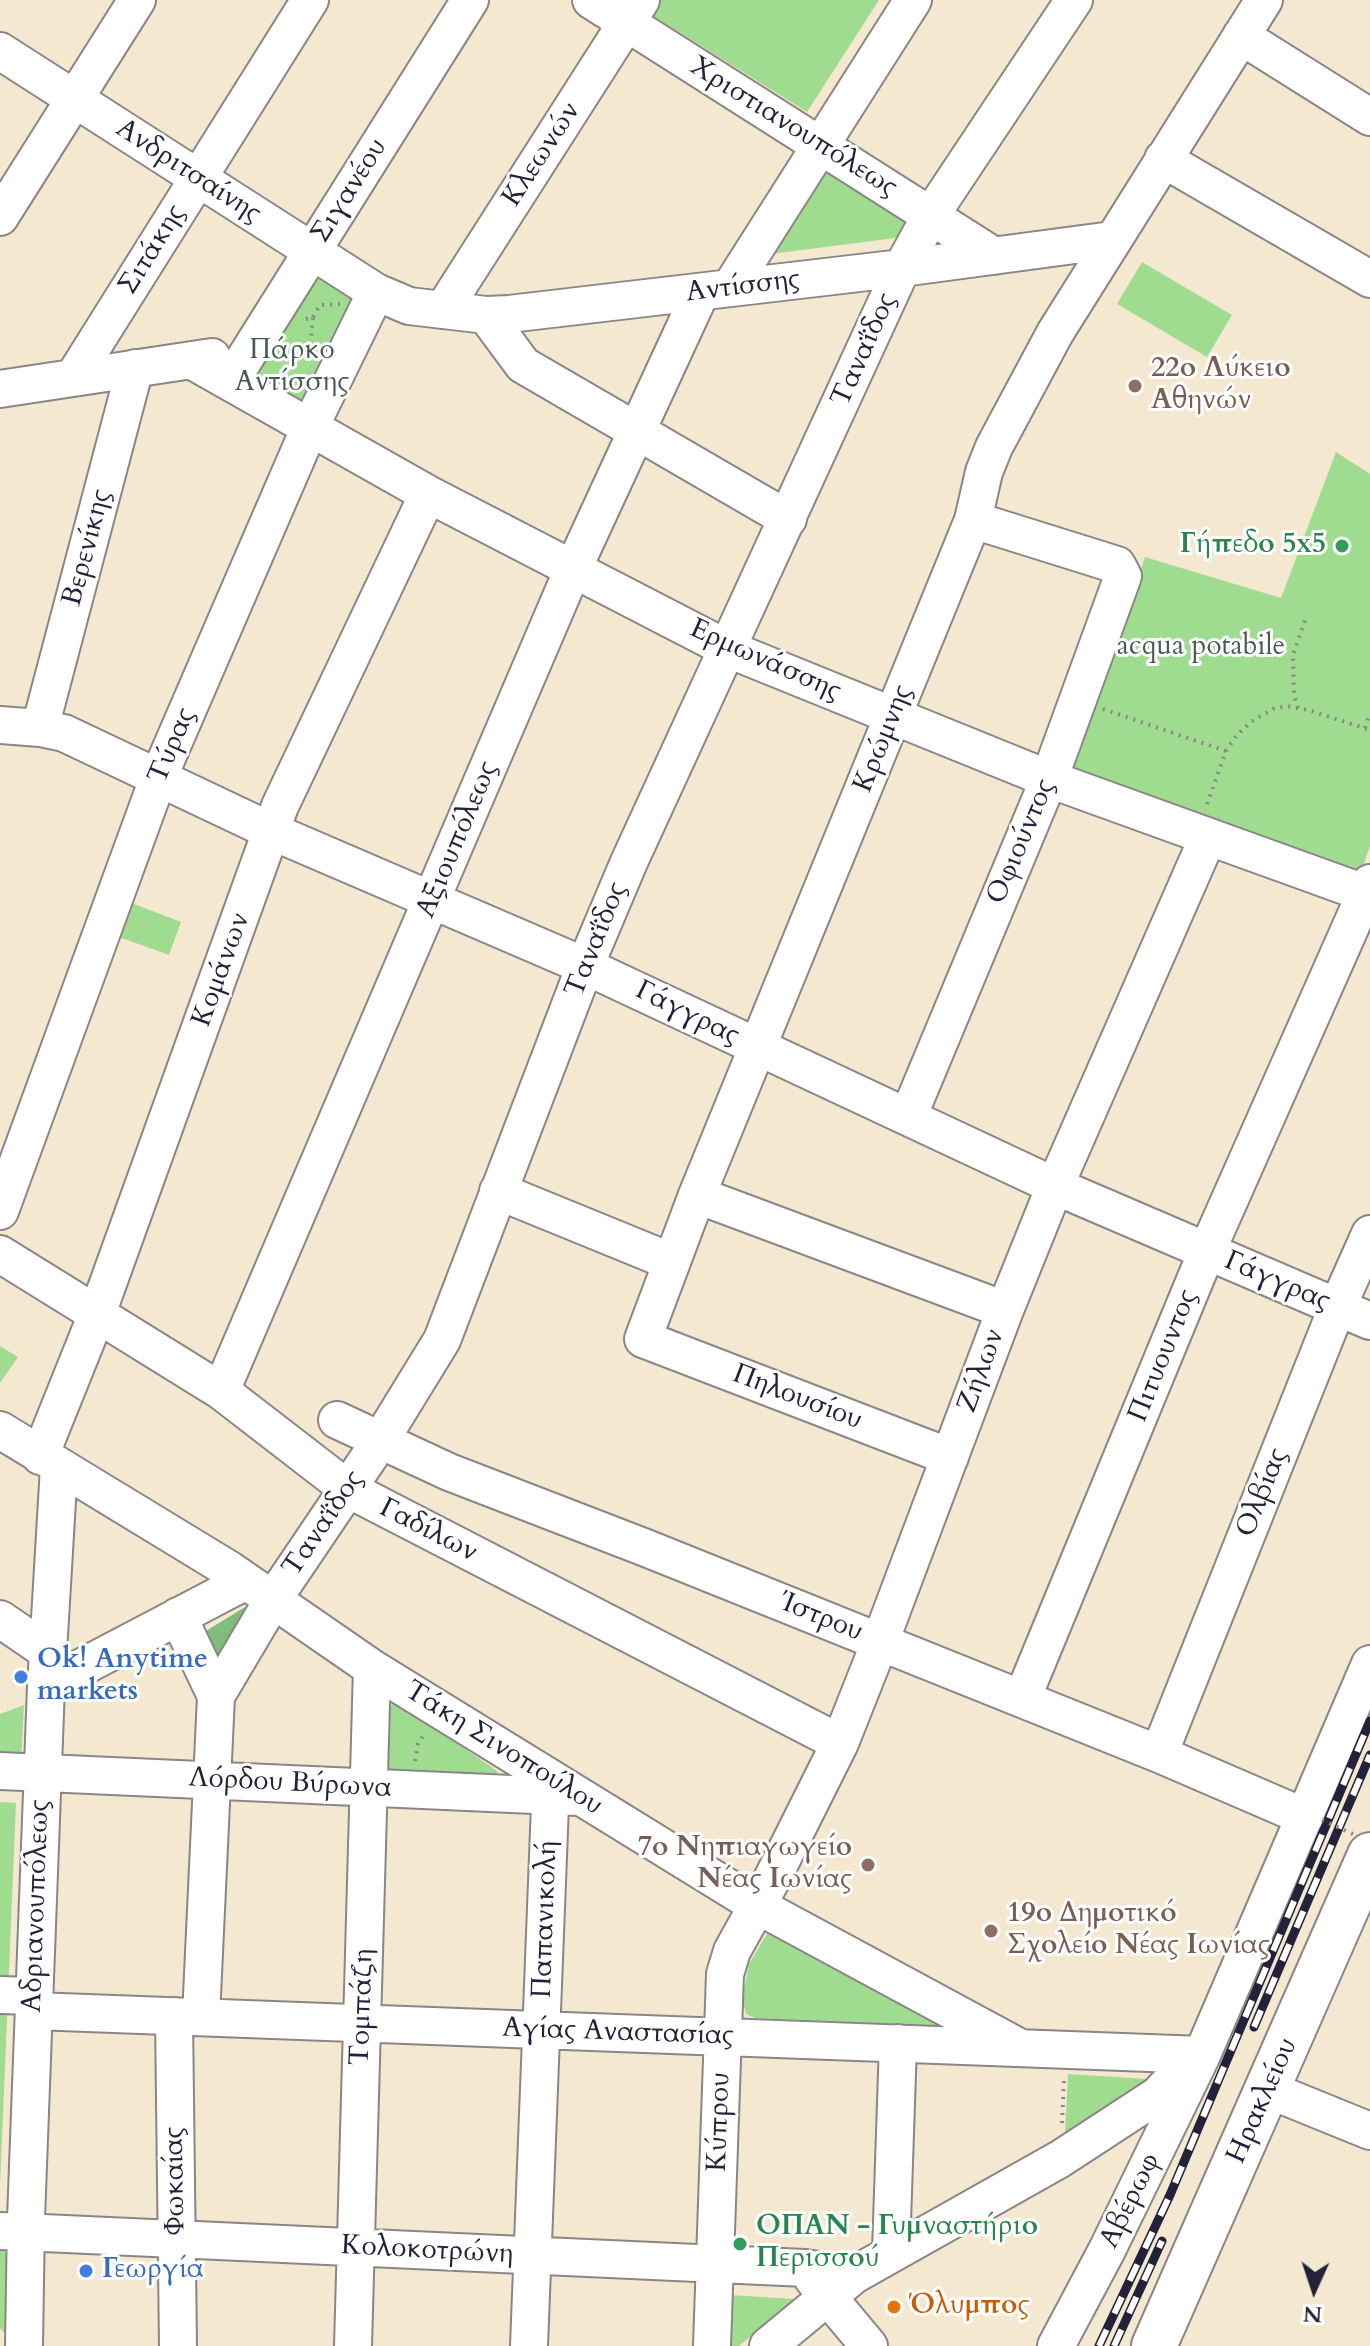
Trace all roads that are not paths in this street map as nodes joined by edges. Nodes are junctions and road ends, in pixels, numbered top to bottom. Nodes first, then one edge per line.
1 (137, 0) edge
2 (310, 0) edge
3 (470, 0) edge
4 (591, 0) edge
5 (913, 0) edge
6 (1074, 0) edge
7 (1264, 0) edge
8 (634, 11) edge
9 (1241, 36) junction
10 (0, 51) edge
11 (74, 99) junction
12 (1370, 117) edge
13 (821, 146) junction
14 (1163, 159) junction
15 (198, 178) junction
16 (931, 215) junction
17 (0, 217) edge
18 (1112, 240) junction
19 (312, 252) junction
20 (994, 256) junction
21 (902, 268) junction
22 (1370, 279) edge
23 (716, 290) junction
24 (376, 292) junction
25 (443, 310) junction
26 (486, 315) junction
27 (257, 339) junction
28 (191, 360) junction
29 (135, 368) junction
30 (73, 378) junction
31 (230, 382) junction
32 (1, 396) edge
33 (310, 427) junction
34 (638, 432) junction
35 (428, 494) junction
36 (788, 519) junction
37 (973, 520) junction
38 (573, 569) junction
39 (728, 649) junction
40 (894, 716) junction
41 (0, 725) edge
42 (40, 728) junction
43 (159, 776) junction
44 (1049, 779) junction
45 (271, 831) junction
46 (1202, 835) junction
47 (1369, 891) edge
48 (433, 901) junction
49 (585, 966) junction
50 (758, 1048) junction
51 (908, 1117) junction
52 (1055, 1186) junction
53 (498, 1191) junction
54 (697, 1195) junction
55 (0, 1211) edge
56 (1370, 1234) edge
57 (1207, 1251) junction
58 (0, 1254) edge
59 (672, 1262) junction
60 (1337, 1308) junction
61 (1005, 1310) junction
62 (97, 1314) junction
63 (1370, 1321) edge
64 (643, 1339) joint
65 (221, 1391) junction
66 (337, 1420) dead end
67 (0, 1430) edge
68 (380, 1441) junction
69 (950, 1457) junction
70 (49, 1461) junction
71 (348, 1489) junction
72 (260, 1590) junction
73 (178, 1616) junction
74 (0, 1619) edge
75 (880, 1642) junction
76 (1370, 1664) edge
77 (46, 1668) junction
78 (372, 1668) junction
79 (216, 1696) junction
80 (1022, 1699) junction
81 (840, 1743) junction
82 (1159, 1754) junction
83 (0, 1771) edge
84 (42, 1773) junction
85 (212, 1781) junction
86 (370, 1788) junction
87 (561, 1791) junction
88 (1314, 1818) junction
89 (1361, 1844) edge
90 (758, 1906) junction
91 (20, 2006) edge
92 (187, 2017) junction
93 (363, 2023) junction
94 (542, 2030) junction
95 (723, 2037) junction
96 (898, 2043) junction
97 (1019, 2047) junction
98 (1202, 2055) junction
99 (1269, 2090) junction
100 (1370, 2131) edge
101 (13, 2232) edge
102 (177, 2240) junction
103 (356, 2247) junction
104 (891, 2252) junction
105 (533, 2256) junction
106 (714, 2264) junction
107 (840, 2285) junction
108 (24, 2346) edge
109 (178, 2346) edge
110 (353, 2346) edge
111 (529, 2346) edge
112 (712, 2346) edge
113 (768, 2346) edge
114 (869, 2346) edge
115 (1056, 2346) edge
116 (1154, 2346) edge

1 - 11 street
2 - 15 street, Σιτάκης
3 - 19 street, Σιγανέου
4 - 8 street, Χριστιανουπόλεως
5 - 13 street, Αξιουπόλεως
6 - 16 street, Ταναΐδος
7 - 9 street, Κρώμνης
8 - 13 street, Χριστιανουπόλεως
8 - 25 street, Κλεωνών
9 - 12 street
9 - 14 street, Κρώμνης
10 - 11 street, Ανδριτσαίνης
11 - 15 street, Ανδριτσαίνης
11 - 17 street
13 - 16 street, Χριστιανουπόλεως
13 - 23 street, Αξιουπόλεως
14 - 18 street, Κρώμνης
14 - 22 street
15 - 19 street, Ανδριτσαίνης
15 - 30 street, Σιτάκης
16 - 20 street, Χριστιανουπόλεως
16 - 21 street, Ταναΐδος
18 - 20 street, Αντίσσης
18 - 37 street, Κρώμνης
19 - 24 street, Ανδριτσαίνης
19 - 27 street, Σιγανέου
20 - 21 street, Αντίσσης
21 - 23 street, Αντίσσης
21 - 36 street, Ταναΐδος
23 - 26 street, Αντίσσης
23 - 34 street, Αξιουπόλεως
24 - 25 street, Αντίσσης
24 - 33 street, Τύρας
25 - 26 street, Αντίσσης
26 - 34 street
27 - 28 street
27 - 31 street, Σιγανέου
28 - 29 street
28 - 31 street, Ερμωνάσσης
29 - 30 street
29 - 42 street, Βερενίκης
30 - 32 street
31 - 33 street, Ερμωνάσσης
33 - 35 street, Ερμωνάσσης
33 - 43 street, Τύρας
34 - 36 street
34 - 38 street, Αξιουπόλεως
35 - 38 street, Ερμωνάσσης
35 - 45 street, Κομάνων
36 - 39 street, Ταναΐδος
37 - 40 street, Κρώμνης
37 - 44 street, Οφιούντος
38 - 39 street, Ερμωνάσσης
38 - 48 street, Αξιουπόλεως
39 - 40 street, Ερμωνάσσης
39 - 49 street, Ταναΐδος
40 - 44 street, Ερμωνάσσης
40 - 50 street, Κρώμνης
41 - 42 street, Γάγγρας
42 - 43 street, Γάγγρας
43 - 45 street, Γάγγρας
43 - 55 street, Τύρας
44 - 46 street, Ερμωνάσσης
44 - 51 street, Οφιούντος
45 - 48 street, Γάγγρας
45 - 62 street, Κομάνων
46 - 47 street, Ερμωνάσσης
46 - 52 street, Ζήλων
47 - 57 street, Πιτυουντος
48 - 49 street, Γάγγρας
48 - 65 street, Αξιουπόλεως
49 - 50 street, Γάγγρας
49 - 53 street, Ταναΐδος
50 - 51 street, Γάγγρας
50 - 54 street, Κρώμνης
51 - 52 street, Γάγγρας
52 - 57 street, Γάγγρας
52 - 61 street, Ζήλων
53 - 59 street
53 - 68 street, Ταναΐδος
54 - 59 street, Κρώμνης
54 - 61 street
56 - 60 street, Ολβίας
57 - 60 street, Γάγγρας
57 - 80 street, Πιτυουντος
58 - 62 street, Γαδίλων
59 - 64 street, Κρώμνης
60 - 63 street, Γάγγρας
60 - 82 street, Ολβίας
61 - 69 street, Ζήλων
62 - 65 street, Γαδίλων
62 - 70 street, Κομάνων
64 - 69 street, Πηλουσίου
65 - 71 street, Γαδίλων
66 - 68 street, Ίστρου
67 - 70 street, Τάκη Σινοπούλου
68 - 71 street, Ταναΐδος
68 - 75 street, Ίστρου
69 - 75 street, Ζήλων
70 - 72 street, Τάκη Σινοπούλου
70 - 77 street, Αδριανουπόλεως
71 - 72 street, Ταναΐδος
71 - 81 street, Γαδίλων
72 - 73 street
72 - 78 street, Τάκη Σινοπούλου
72 - 79 street, Φωκαίας
73 - 77 street
73 - 79 street, Φωκαίας
74 - 77 street
75 - 80 street, Ίστρου
75 - 81 street, Ζήλων
76 - 88 street
77 - 84 street, Αδριανουπόλεως
78 - 86 street, Τομπάζη
78 - 87 street, Τάκη Σινοπούλου
79 - 85 street, Φωκαίας
80 - 82 street, Ίστρου
81 - 90 street, Ζήλων
82 - 88 street, Ίστρου
83 - 84 street, Λόρδου Βύρωνα
84 - 85 street, Λόρδου Βύρωνα
84 - 91 street, Αδριανουπόλεως
85 - 86 street, Λόρδου Βύρωνα
85 - 92 street, Φωκαίας
86 - 87 street, Λόρδου Βύρωνα
86 - 93 street, Τομπάζη
87 - 90 street, Τάκη Σινοπούλου
87 - 94 street, Παπανικολή
88 - 98 street
89 - 99 main road, Ηρακλείου
90 - 95 street, Κύπρου
90 - 97 street, Τάκη Σινοπούλου
91 - 92 street, Αγίας Αναστασίας
91 - 101 street, Αδριανουπόλεως
92 - 93 street, Αγίας Αναστασίας
92 - 102 street, Φωκαίας
93 - 94 street, Αγίας Αναστασίας
93 - 103 street, Τομπάζη
94 - 95 street, Αγίας Αναστασίας
94 - 105 street, Παπανικολή
95 - 96 street, Αγίας Αναστασίας
95 - 106 street, Κύπρου
96 - 97 street, Αγίας Αναστασίας
96 - 104 street
97 - 98 street, Αγίας Αναστασίας
98 - 104 street
98 - 115 street, Αβέρωφ
99 - 100 street
99 - 116 main road, Ηρακλείου
101 - 102 street, Κολοκοτρώνη
101 - 108 street, Αδριανουπόλεως
102 - 103 street, Κολοκοτρώνη
102 - 109 street, Φωκαίας
103 - 105 street, Κολοκοτρώνη
103 - 110 street, Τομπάζη
104 - 107 street
105 - 106 street, Κολοκοτρώνη
105 - 111 street, Παπανικολή
106 - 107 street, Κολοκοτρώνη
106 - 112 street, Κύπρου
107 - 113 street
107 - 114 street

